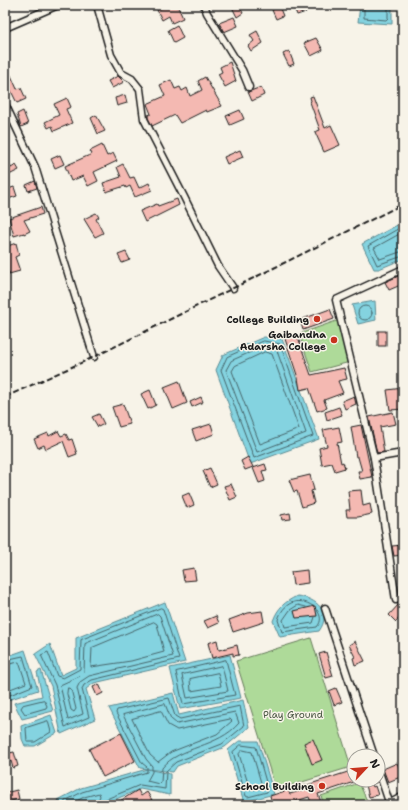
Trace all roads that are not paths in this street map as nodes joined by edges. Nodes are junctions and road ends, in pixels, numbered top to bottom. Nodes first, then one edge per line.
1 (58, 5) edge
2 (97, 5) edge
3 (204, 5) edge
4 (5, 28) edge
5 (249, 87) dead end
6 (5, 104) edge
7 (403, 268) edge
8 (233, 288) dead end
9 (94, 357) dead end
10 (403, 453) edge
11 (374, 458) junction
12 (396, 600) dead end
13 (324, 608) dead end
14 (371, 748) edge
15 (384, 788) edge
16 (403, 798) edge
17 (390, 805) edge

1 - 4 street
2 - 8 street
3 - 5 street
6 - 9 street
7 - 11 street
10 - 11 street
11 - 12 street
13 - 14 street
15 - 17 street
16 - 17 main road

